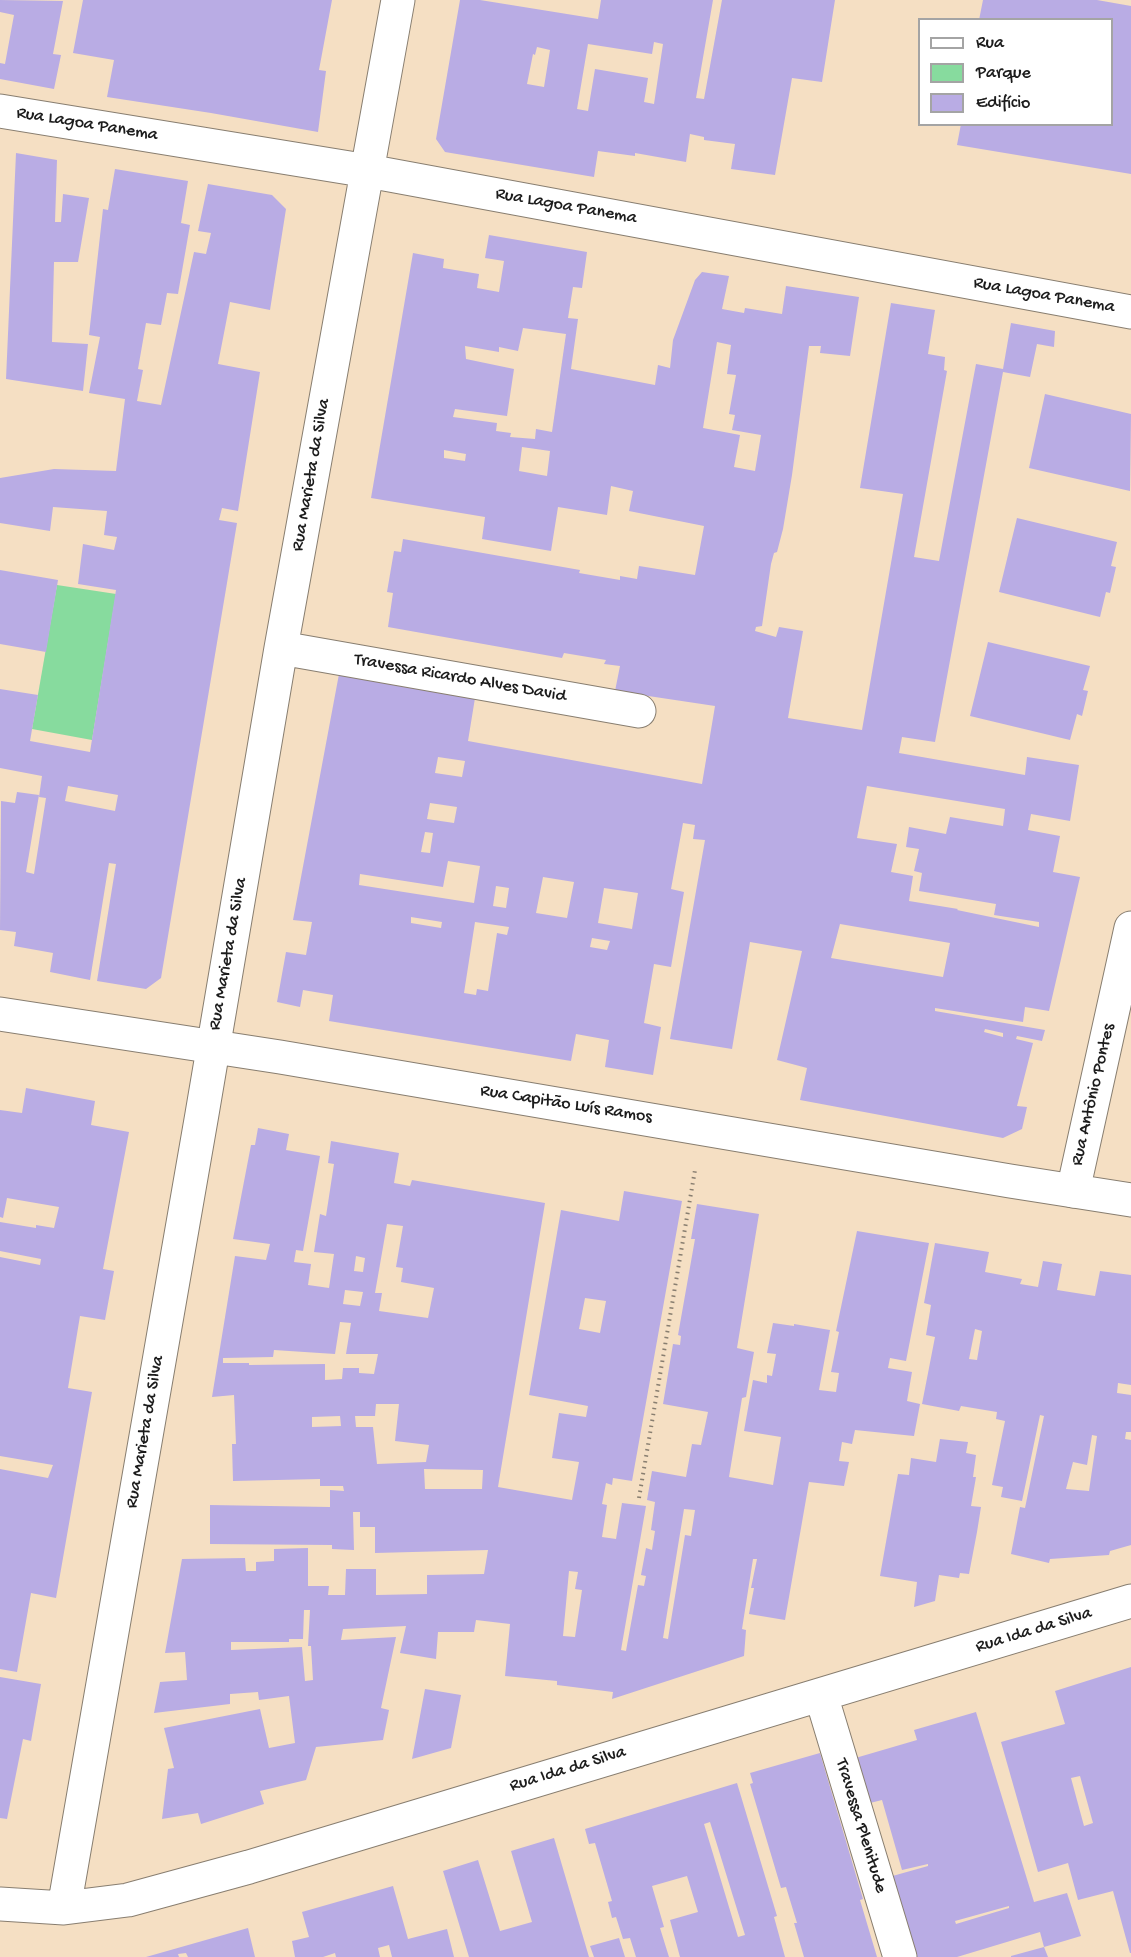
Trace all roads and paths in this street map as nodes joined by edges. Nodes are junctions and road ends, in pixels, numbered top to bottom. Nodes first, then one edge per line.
1 (398, 0) edge
2 (0, 111) edge
3 (368, 171) junction
4 (1131, 312) edge
5 (281, 648) junction
6 (639, 711) dead end
7 (1131, 928) edge
8 (0, 1014) edge
9 (213, 1047) junction
10 (702, 1128) junction
11 (1073, 1191) junction
12 (1131, 1200) edge
13 (639, 1498) dead end
14 (1131, 1601) edge
15 (821, 1695) junction
16 (0, 1904) edge
17 (64, 1908) junction
18 (900, 1957) edge

1 - 3 street, Rua Marieta da Silva
2 - 3 street, Rua Lagoa Panema
3 - 4 street, Rua Lagoa Panema
3 - 5 street, Rua Marieta da Silva
5 - 6 street, Travessa Ricardo Alves David
5 - 9 street, Rua Marieta da Silva
7 - 11 street, Rua Antônio Pontes
8 - 9 street, Rua Capitão Luís Ramos
9 - 10 street, Rua Capitão Luís Ramos
9 - 17 street, Rua Marieta da Silva
10 - 11 street, Rua Capitão Luís Ramos
10 - 13 path
11 - 12 street, Rua Capitão Luís Ramos
14 - 15 street, Rua Ida da Silva
15 - 17 street, Rua Ida da Silva
15 - 18 street, Travessa Plenitude
16 - 17 street, Rua Ida da Silva

